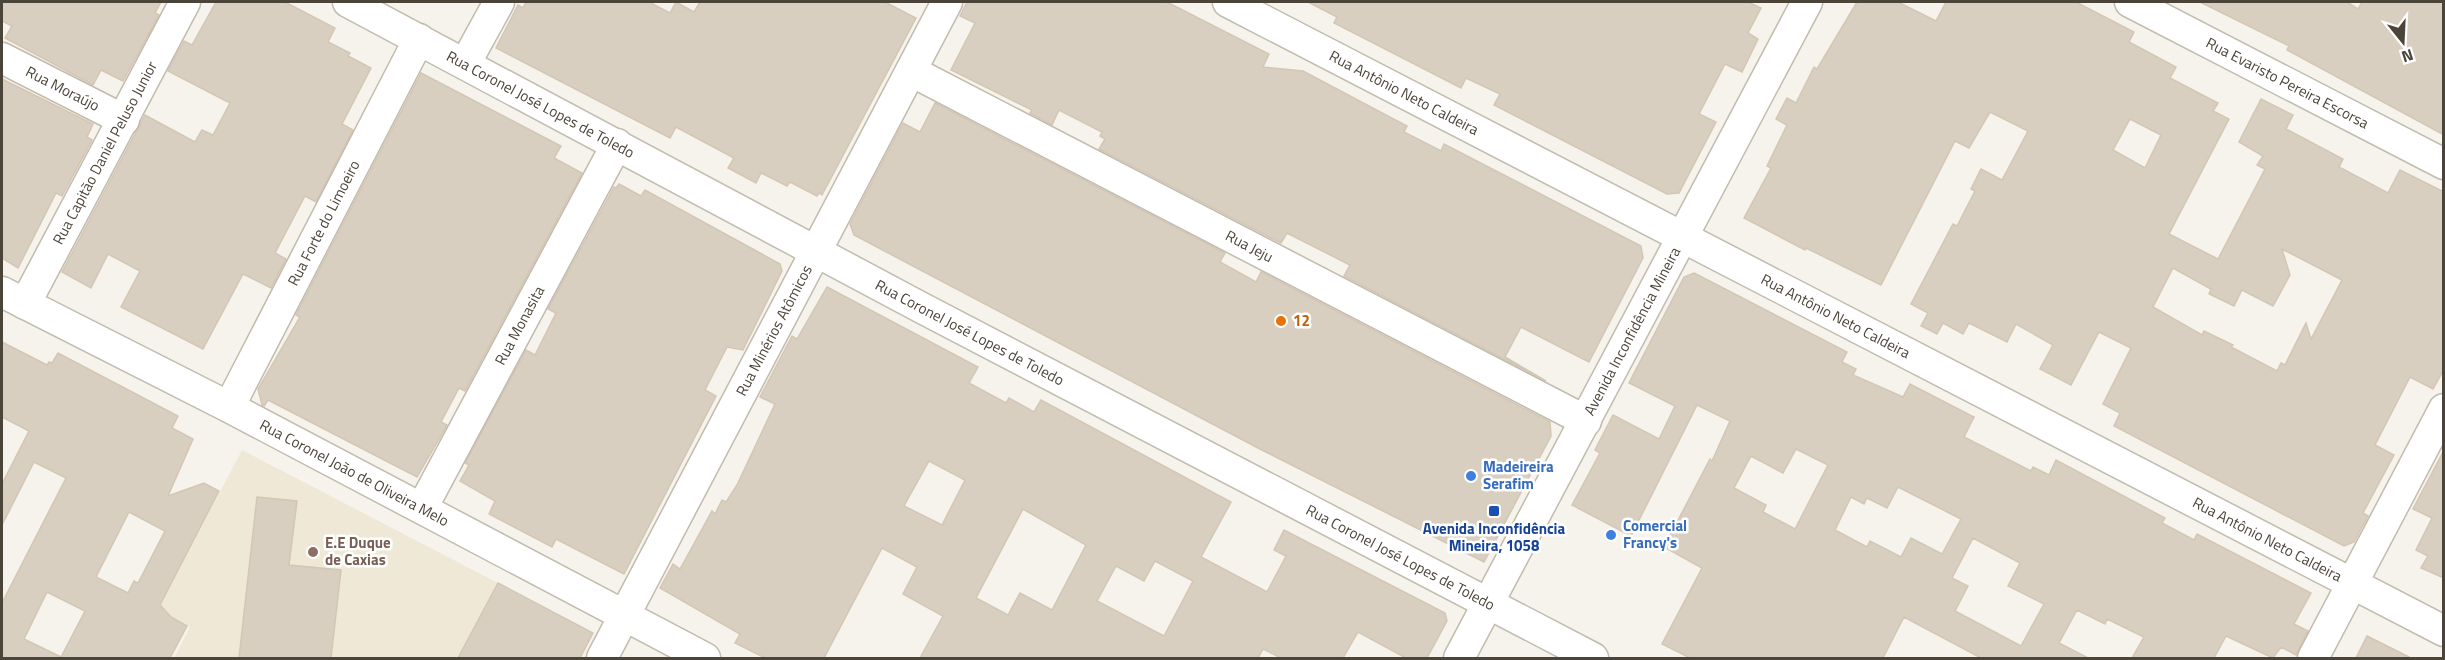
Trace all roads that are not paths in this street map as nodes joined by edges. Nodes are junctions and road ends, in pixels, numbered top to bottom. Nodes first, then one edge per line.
1 (185, 2) edge
2 (348, 2) edge
3 (499, 2) edge
4 (1228, 2) edge
5 (1806, 2) edge
6 (2130, 2) edge
7 (940, 4) edge
8 (419, 39) junction
9 (2, 58) edge
10 (465, 63) junction
11 (911, 71) junction
12 (124, 120) junction
13 (617, 144) junction
14 (2444, 164) edge
15 (1683, 236) junction
16 (816, 251) junction
17 (13, 298) edge
18 (229, 407) junction
19 (2444, 409) edge
20 (1586, 421) junction
21 (422, 508) junction
22 (2352, 583) junction
23 (1489, 603) junction
24 (624, 616) junction
25 (2444, 631) edge
26 (602, 658) edge
27 (705, 658) edge
28 (1459, 658) edge
29 (1593, 658) edge
30 (2313, 658) edge

1 - 12 street, Rua Capitão Daniel Peluso Junior
2 - 8 street, Rua Coronel José Lopes de Toledo
3 - 10 street
4 - 15 street, Rua Antônio Neto Caldeira
5 - 15 street, Avenida Inconfidência Mineira
6 - 14 street, Rua Evaristo Pereira Escorsa
7 - 11 street, Rua Minérios Atômicos
8 - 10 street, Rua Coronel José Lopes de Toledo
8 - 18 street, Rua Forte do Limoeiro
9 - 12 street, Rua Moraújo
10 - 13 street, Rua Coronel José Lopes de Toledo
11 - 16 street, Rua Minérios Atômicos
11 - 20 street, Rua Jeju
12 - 17 street, Rua Capitão Daniel Peluso Junior
13 - 16 street, Rua Coronel José Lopes de Toledo
13 - 21 street, Rua Monasita
15 - 20 street, Avenida Inconfidência Mineira
15 - 22 street, Rua Antônio Neto Caldeira
16 - 23 street, Rua Coronel José Lopes de Toledo
16 - 24 street, Rua Minérios Atômicos
17 - 18 street, Rua Coronel João de Oliveira Melo
18 - 21 street, Rua Coronel João de Oliveira Melo
19 - 22 street
20 - 23 street, Avenida Inconfidência Mineira
21 - 24 street, Rua Coronel João de Oliveira Melo
22 - 25 street, Rua Antônio Neto Caldeira
22 - 30 street
23 - 28 street, Avenida Inconfidência Mineira
23 - 29 street, Rua Coronel José Lopes de Toledo
24 - 26 street, Rua Minérios Atômicos
24 - 27 street, Rua Coronel João de Oliveira Melo

